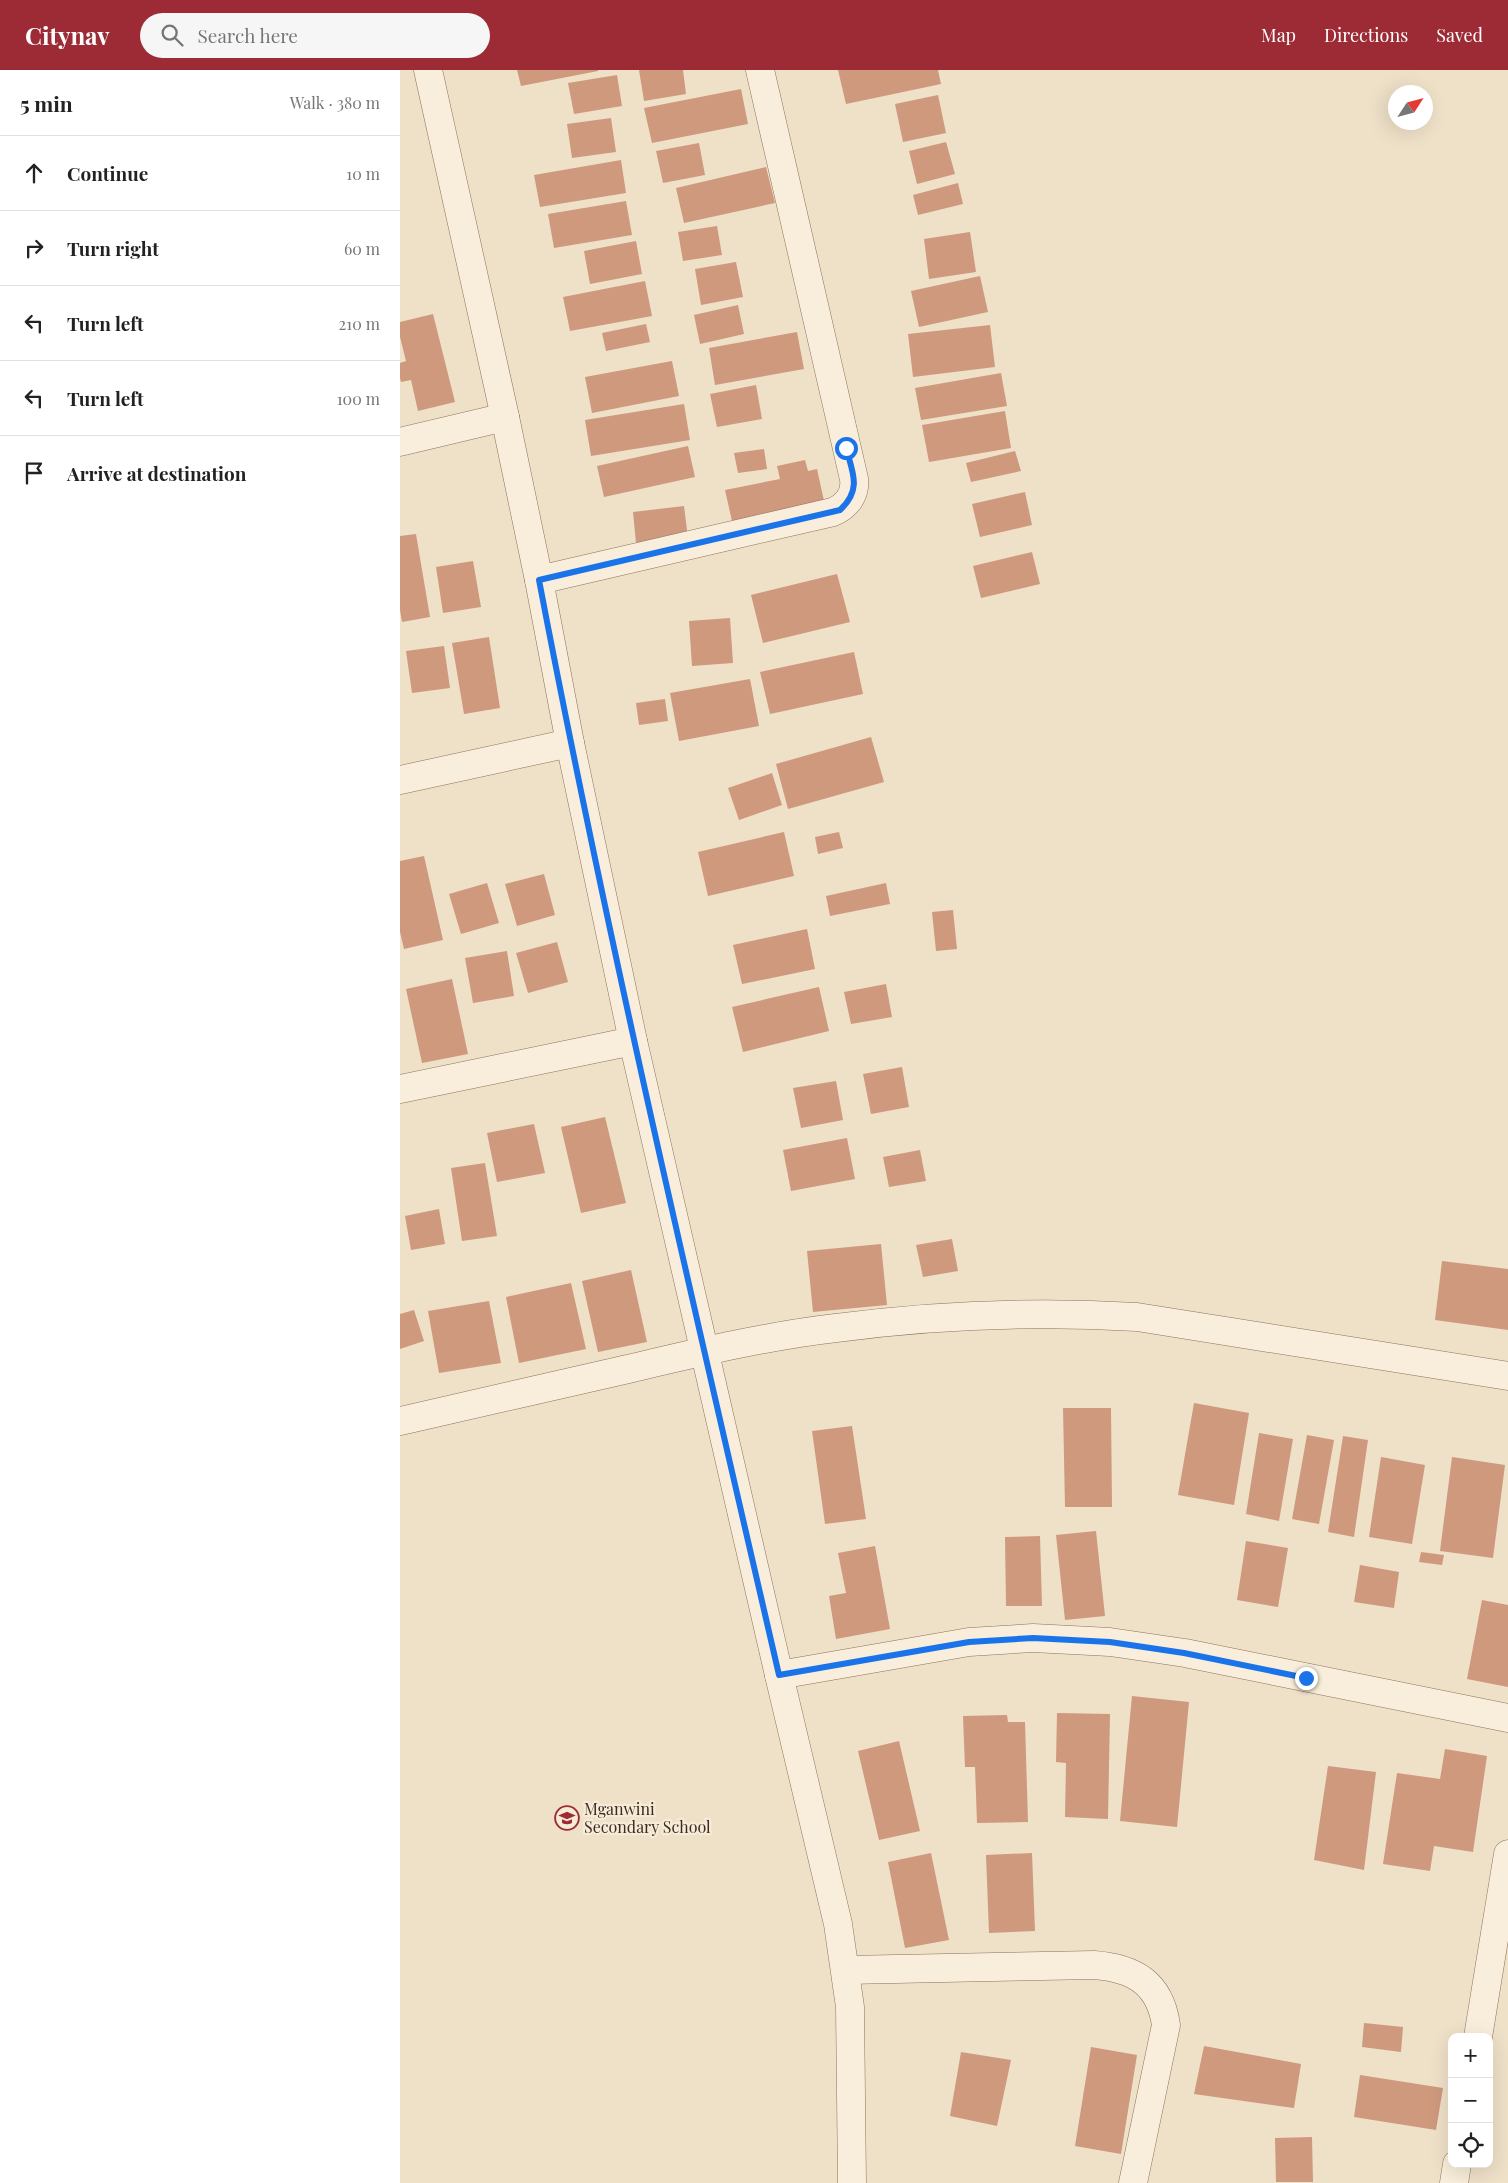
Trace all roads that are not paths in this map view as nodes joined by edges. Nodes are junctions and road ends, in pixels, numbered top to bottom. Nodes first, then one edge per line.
1 (428, 70) edge
2 (760, 70) edge
3 (505, 417) junction
4 (400, 442) edge
5 (539, 580) junction
6 (570, 743) junction
7 (400, 780) edge
8 (633, 1041) junction
9 (400, 1089) edge
10 (704, 1351) junction
11 (1508, 1376) edge
12 (400, 1421) edge
13 (779, 1675) junction
14 (1508, 1718) edge
15 (1508, 1854) edge
16 (846, 1970) junction
17 (1479, 2033) edge
18 (1457, 2168) edge
19 (852, 2183) edge
20 (1132, 2183) edge
21 (1454, 2183) edge

1 - 3 street
2 - 5 street
3 - 4 street
3 - 5 street
5 - 6 street
6 - 7 street
6 - 8 street
8 - 9 street
8 - 10 street
10 - 11 street
10 - 12 street
10 - 13 street
13 - 14 street
13 - 16 street
15 - 17 street
16 - 19 street
16 - 20 street
18 - 21 street

